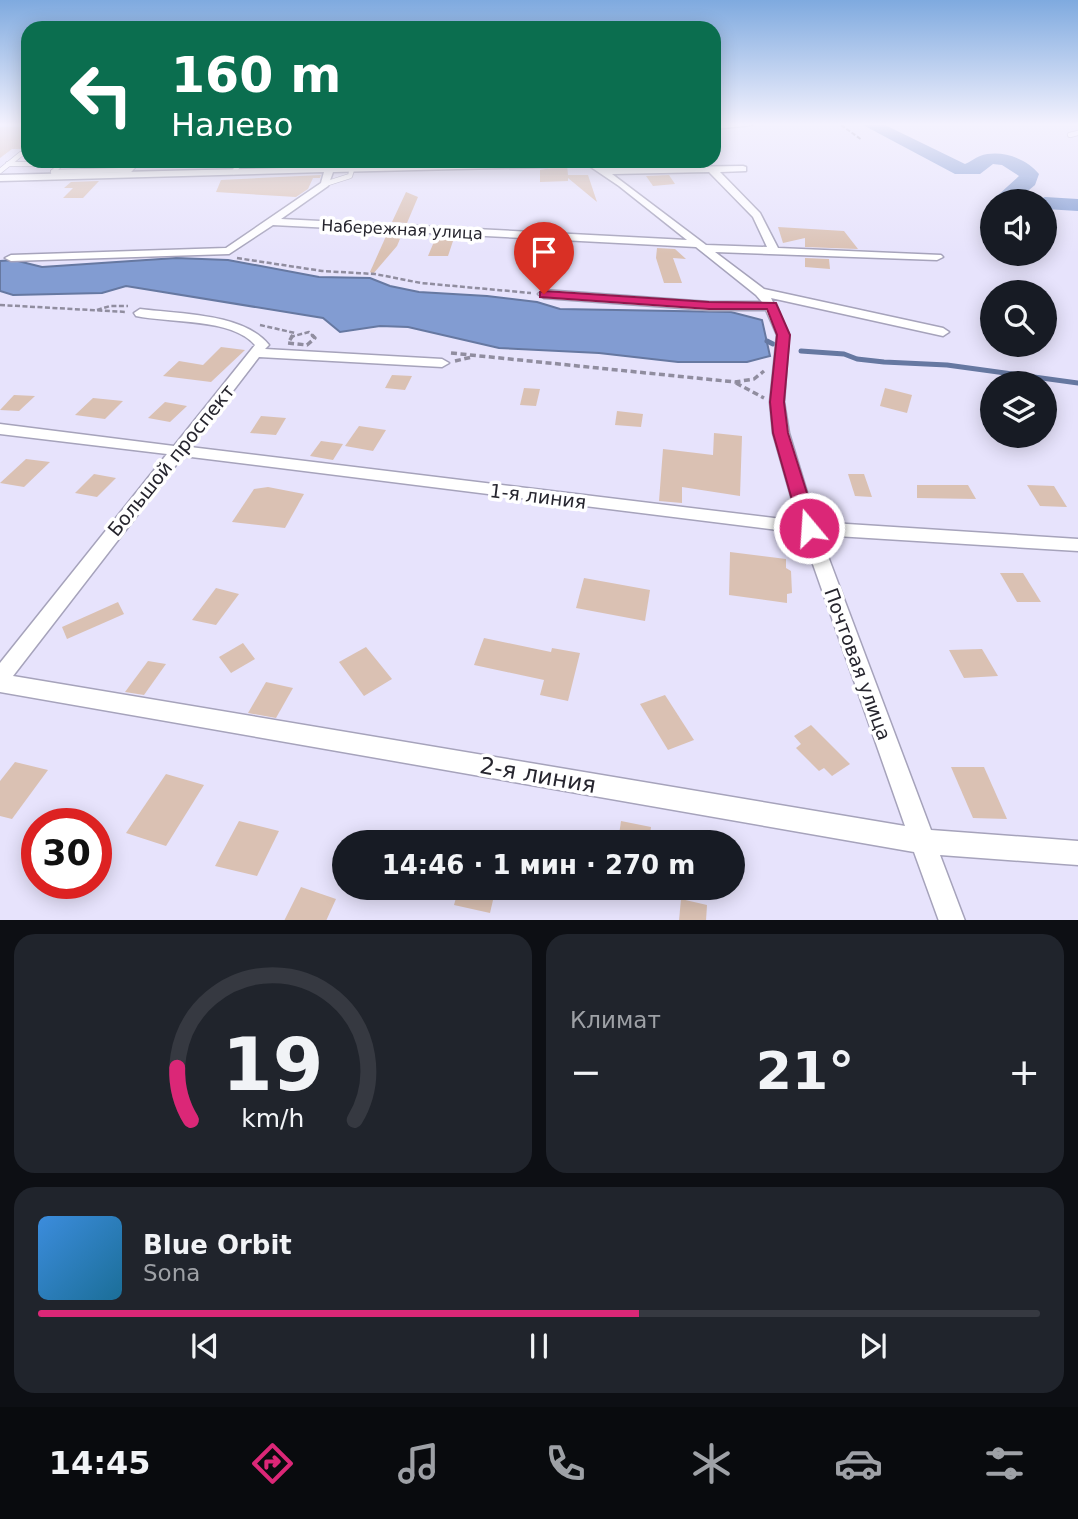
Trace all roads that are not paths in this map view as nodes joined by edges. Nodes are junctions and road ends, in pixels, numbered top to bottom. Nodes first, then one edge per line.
1 (57, 168) edge
2 (132, 168) edge
3 (237, 168) edge
4 (366, 168) edge
5 (599, 168) edge
6 (352, 169) junction
7 (711, 169) junction
8 (743, 169) dead end
9 (329, 170) junction
10 (604, 171) junction
11 (1, 172) edge
12 (234, 172) junction
13 (127, 173) junction
14 (51, 174) junction
15 (325, 184) junction
16 (271, 222) junction
17 (703, 246) junction
18 (773, 250) junction
19 (937, 257) dead end
20 (11, 258) dead end
21 (760, 292) junction
22 (544, 294) road end
23 (772, 306) junction
24 (140, 313) road end
25 (943, 332) dead end
26 (257, 353) junction
27 (441, 357) road end
28 (0, 429) edge
29 (175, 452) junction
30 (809, 528) junction
31 (1078, 545) edge
32 (0, 678) edge
33 (0, 683) edge
34 (922, 841) junction
35 (1078, 853) edge
36 (952, 920) edge

1 - 14 lane
2 - 13 lane
3 - 12 lane
4 - 6 street
5 - 10 street, Почтовая улица
6 - 9 street
6 - 15 lane
7 - 8 street
7 - 10 street
7 - 18 street
9 - 12 street
9 - 15 street
10 - 17 street, Почтовая улица
11 - 14 street
12 - 13 street
13 - 14 street
15 - 16 street
16 - 17 street, Набережная улица
16 - 20 street
17 - 18 street, Набережная улица
17 - 21 street, Почтовая улица
18 - 19 street, Набережная улица
21 - 23 street, Почтовая улица
21 - 25 street
22 - 23 street
23 - 30 street, Почтовая улица
24 - 26 street
26 - 27 street
26 - 29 street, Большой проспект
28 - 29 street, 1-я линия
29 - 30 street, 1-я линия
29 - 32 street, Большой проспект
30 - 31 street, 1-я линия
30 - 34 street, Почтовая улица
33 - 34 street, 2-я линия
34 - 35 street, 2-я линия
34 - 36 street, Почтовая улица

